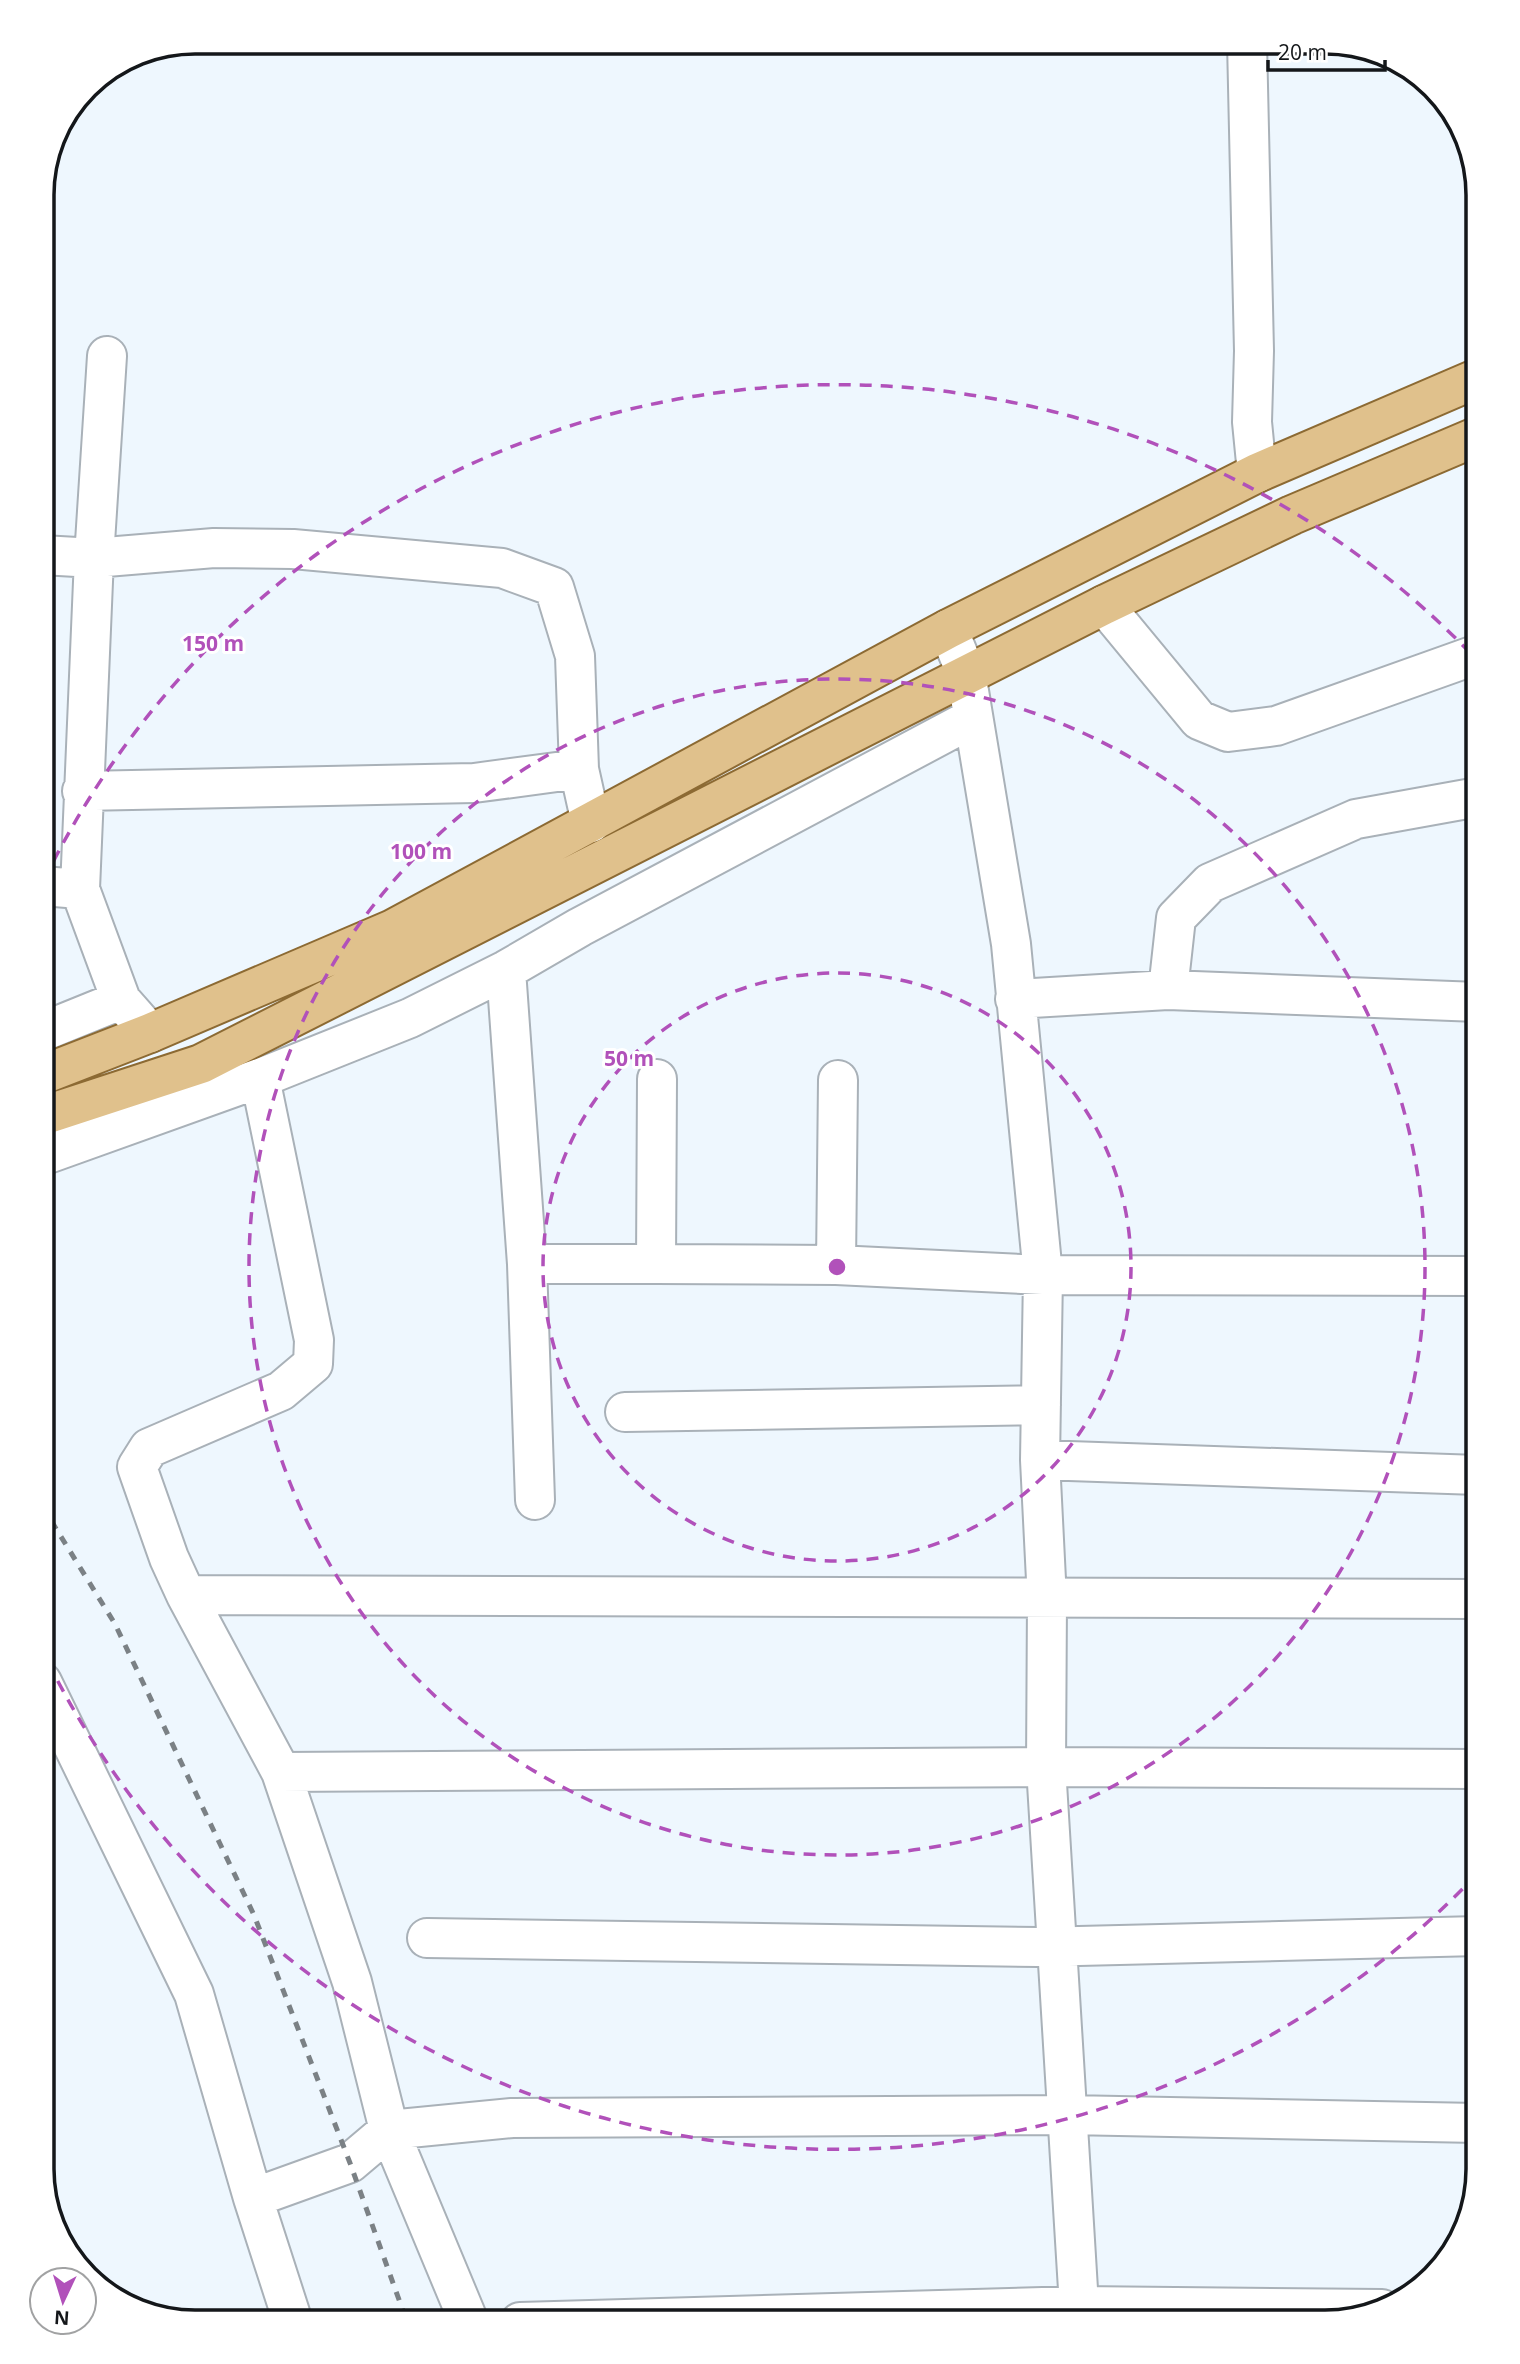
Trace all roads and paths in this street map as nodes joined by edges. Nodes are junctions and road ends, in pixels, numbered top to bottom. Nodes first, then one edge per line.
1 (1247, 55) edge
2 (107, 356) dead end
3 (1466, 382) edge
4 (1466, 441) edge
5 (1257, 473) junction
6 (55, 556) edge
7 (93, 558) junction
8 (1104, 605) junction
9 (948, 629) junction
10 (1466, 658) edge
11 (966, 673) junction
12 (973, 718) junction
13 (579, 769) junction
14 (82, 792) junction
15 (1466, 799) edge
16 (591, 823) junction
17 (55, 887) edge
18 (80, 889) junction
19 (506, 970) junction
20 (1168, 990) junction
21 (1015, 999) junction
22 (121, 1000) junction
23 (1466, 1002) edge
24 (55, 1027) edge
25 (150, 1034) junction
26 (55, 1070) edge
27 (260, 1078) junction
28 (657, 1079) dead end
29 (838, 1080) dead end
30 (55, 1112) edge
31 (55, 1152) edge
32 (527, 1264) junction
33 (656, 1265) junction
34 (836, 1265) junction
35 (1043, 1275) junction
36 (1466, 1276) edge
37 (1041, 1405) junction
38 (625, 1412) dead end
39 (1040, 1460) junction
40 (1466, 1475) edge
41 (535, 1500) dead end
42 (186, 1595) junction
43 (1466, 1599) edge
44 (1047, 1600) junction
45 (54, 1707) edge
46 (1046, 1767) junction
47 (1466, 1769) edge
48 (281, 1772) junction
49 (1466, 1936) edge
50 (427, 1938) dead end
51 (1058, 1944) junction
52 (1068, 2115) junction
53 (1466, 2123) edge
54 (389, 2130) junction
55 (253, 2199) junction
56 (289, 2309) edge
57 (464, 2309) edge
58 (1079, 2310) edge

1 - 5 street
2 - 7 street
3 - 5 main road
4 - 8 main road
5 - 9 main road
6 - 7 street
7 - 13 street
7 - 14 street
8 - 10 street
8 - 11 main road
9 - 11 street
9 - 16 main road
11 - 12 street
11 - 30 main road
12 - 19 street
12 - 21 street
13 - 14 street
13 - 16 street
14 - 18 street
15 - 20 street
16 - 25 main road
17 - 18 street
18 - 22 street
19 - 27 street
19 - 32 street
20 - 21 street
20 - 23 street
21 - 35 street
22 - 24 street
22 - 25 street
25 - 26 main road
27 - 31 street
27 - 42 street
28 - 33 street
29 - 34 street
32 - 33 street
32 - 41 street
33 - 34 street
34 - 35 street
35 - 36 street
35 - 37 street
37 - 38 street
37 - 39 street
39 - 40 street
39 - 44 street
42 - 44 street
42 - 48 street
43 - 44 street
44 - 46 street
45 - 55 street
46 - 47 street
46 - 48 street
46 - 51 street
48 - 54 street
49 - 51 street
50 - 51 street
51 - 52 street
52 - 53 street
52 - 54 street
52 - 58 street
54 - 55 street
54 - 57 street
55 - 56 street

